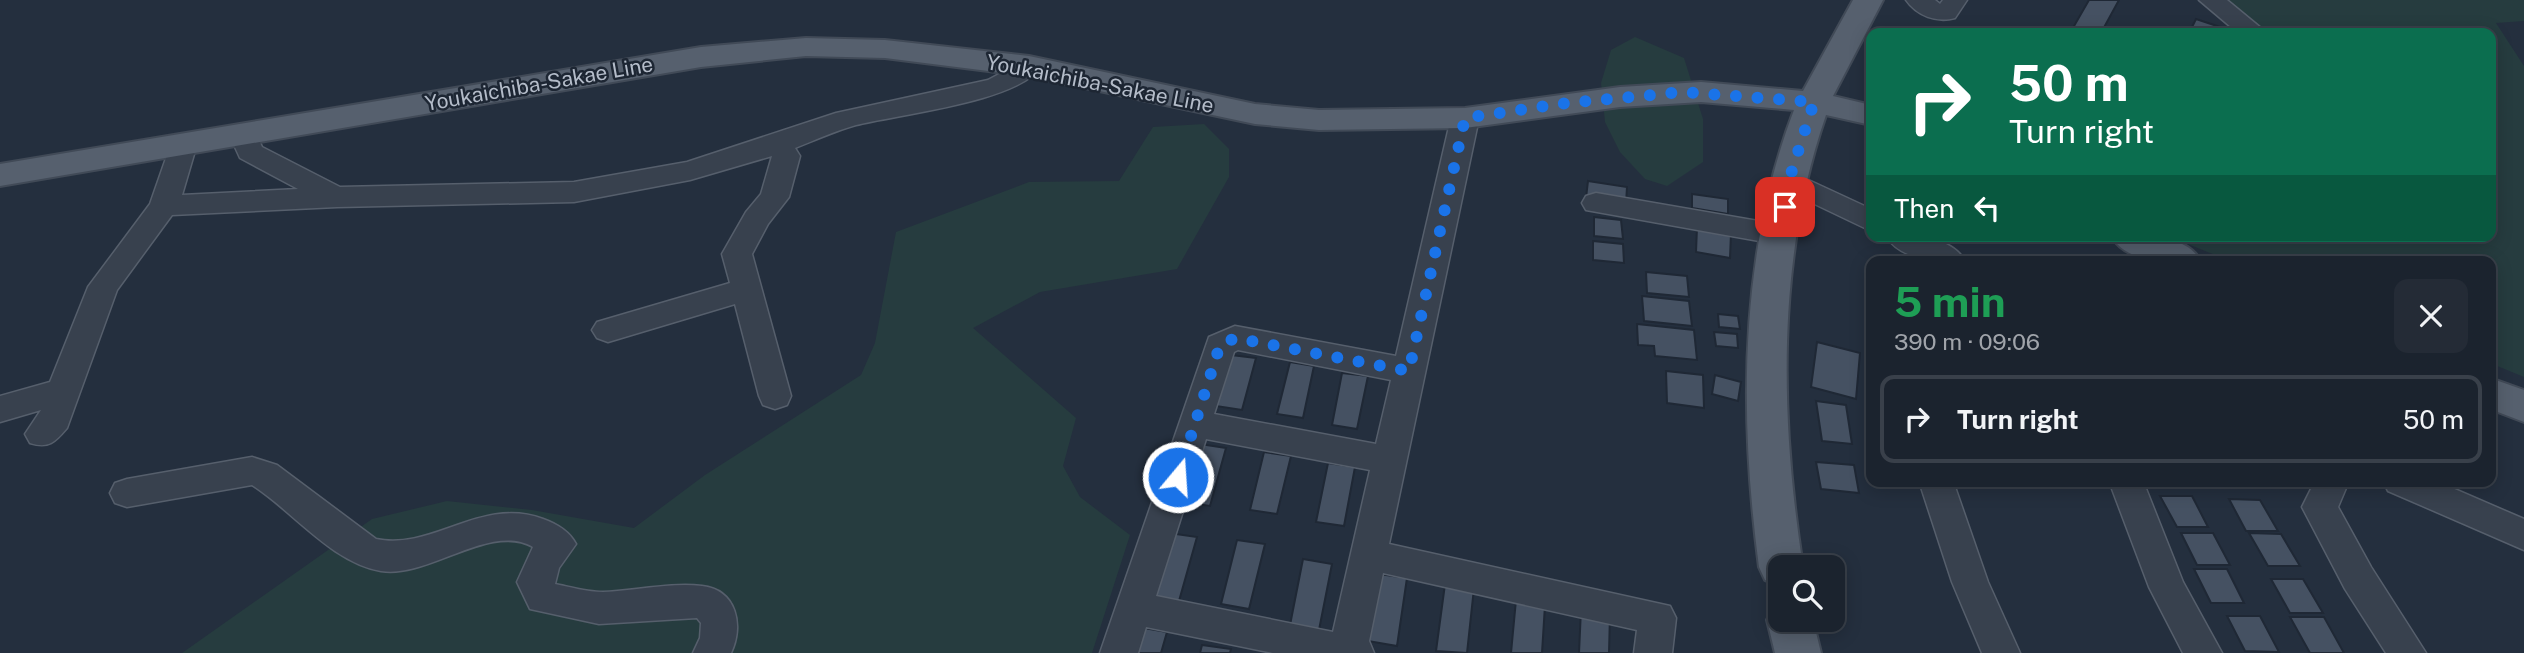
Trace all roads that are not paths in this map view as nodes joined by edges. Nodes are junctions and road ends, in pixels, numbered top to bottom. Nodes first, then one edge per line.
1 (1868, 0) edge
2 (1918, 0) edge
3 (1955, 0) edge
4 (2211, 0) edge
5 (2247, 28) edge
6 (1029, 66) junction
7 (1814, 102) junction
8 (1866, 114) edge
9 (1465, 118) junction
10 (243, 134) junction
11 (183, 144) junction
12 (779, 144) junction
13 (0, 175) edge
14 (1789, 180) junction
15 (337, 197) junction
16 (1596, 203) dead end
17 (164, 206) junction
18 (1866, 218) edge
19 (1781, 235) junction
20 (1913, 242) edge
21 (2142, 242) edge
22 (1940, 256) edge
23 (2172, 256) edge
24 (748, 289) junction
25 (608, 330) dead end
26 (1409, 371) junction
27 (63, 391) junction
28 (2496, 395) edge
29 (775, 396) dead end
30 (2524, 406) edge
31 (0, 409) edge
32 (1196, 424) junction
33 (42, 434) dead end
34 (1390, 460) junction
35 (1938, 487) edge
36 (2128, 487) edge
37 (2329, 487) edge
38 (2414, 487) edge
39 (128, 493) dead end
40 (2524, 535) edge
41 (1368, 555) junction
42 (1780, 555) edge
43 (1134, 608) junction
44 (1793, 632) edge
45 (1350, 652) edge
46 (712, 653) edge
47 (1119, 653) edge
48 (1653, 653) edge
49 (1798, 653) edge
50 (2001, 653) edge
51 (2203, 653) edge
52 (2407, 653) edge

1 - 7 main road
2 - 3 street
4 - 5 street
6 - 9 main road, Youkaichiba-Sakae Line
6 - 10 main road, Youkaichiba-Sakae Line
6 - 12 street
7 - 8 main road, Youkaichiba-Sakae Line
7 - 9 main road, Youkaichiba-Sakae Line
7 - 14 main road
9 - 26 street
10 - 11 main road, Youkaichiba-Sakae Line
10 - 15 street
11 - 13 main road, Youkaichiba-Sakae Line
11 - 17 street
12 - 15 street
12 - 24 street
14 - 18 street
14 - 19 main road
15 - 17 street
16 - 19 street
17 - 27 street
19 - 42 main road
20 - 22 street
21 - 23 main road
24 - 25 street
24 - 29 street
26 - 32 street
26 - 34 street
27 - 31 street
27 - 33 street
28 - 30 main road
32 - 34 street
32 - 43 street
34 - 41 street
35 - 50 street
36 - 51 street
37 - 52 street
38 - 40 street
39 - 46 street
41 - 45 street
41 - 48 street
43 - 45 street
43 - 47 street
44 - 49 main road

